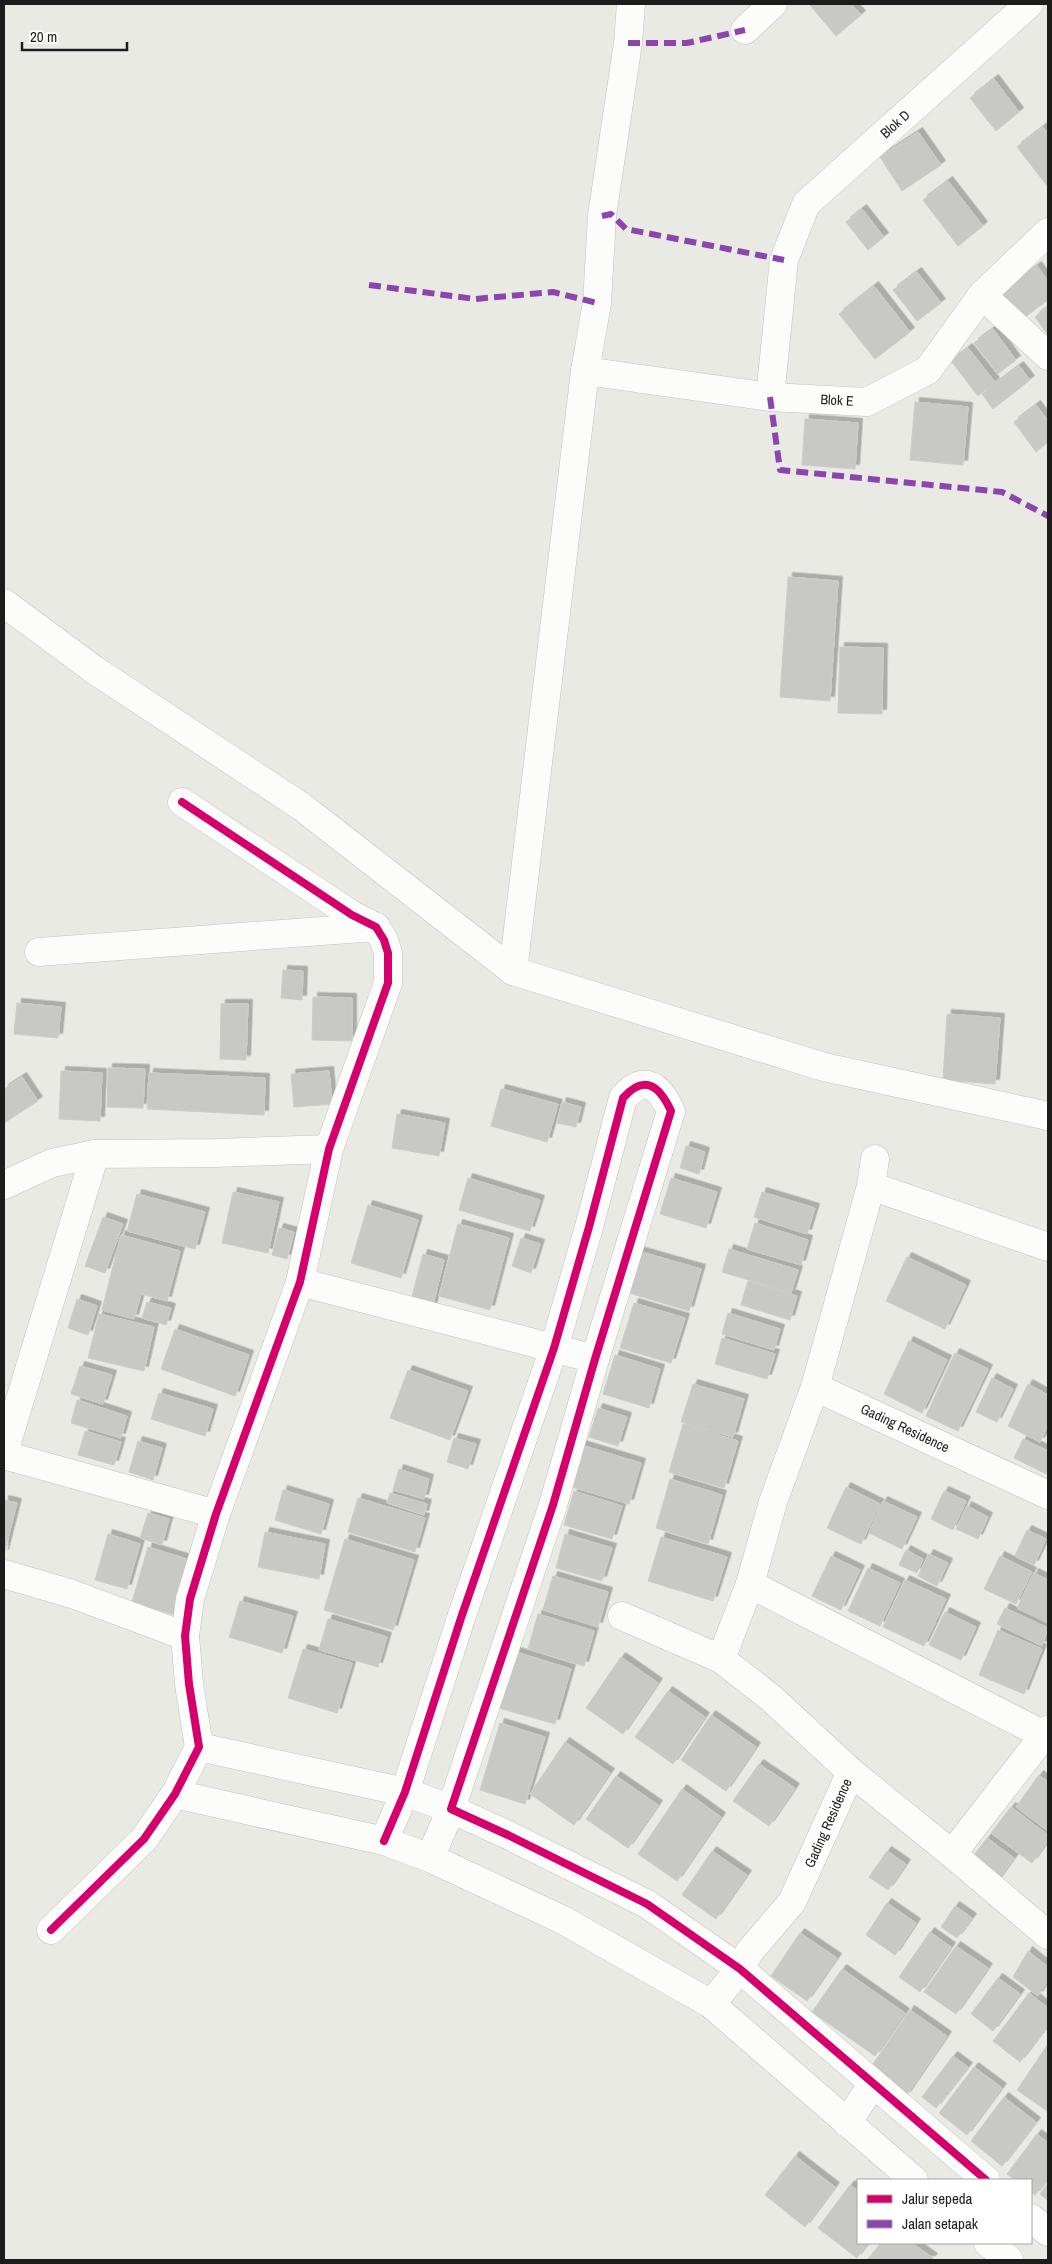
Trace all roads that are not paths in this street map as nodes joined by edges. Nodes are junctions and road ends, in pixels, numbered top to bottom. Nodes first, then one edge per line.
1 (631, 4) edge
2 (773, 4) edge
3 (1029, 4) edge
4 (745, 30) dead end
5 (1048, 232) edge
6 (982, 295) junction
7 (1048, 356) edge
8 (585, 371) junction
9 (770, 397) junction
10 (4, 604) edge
11 (182, 802) dead end
12 (376, 927) junction
13 (39, 952) dead end
14 (513, 971) junction
15 (1048, 1116) edge
16 (329, 1149) junction
17 (96, 1154) junction
18 (875, 1159) dead end
19 (4, 1184) edge
20 (871, 1186) junction
21 (1048, 1247) edge
22 (300, 1282) junction
23 (554, 1348) junction
24 (595, 1359) junction
25 (816, 1387) junction
26 (4, 1453) edge
27 (1048, 1496) edge
28 (216, 1514) junction
29 (4, 1574) edge
30 (750, 1584) junction
31 (622, 1616) dead end
32 (185, 1636) junction
33 (721, 1659) junction
34 (1046, 1733) edge
35 (199, 1747) junction
36 (850, 1772) junction
37 (405, 1792) junction
38 (175, 1794) junction
39 (451, 1809) junction
40 (384, 1841) junction
41 (952, 1854) junction
42 (430, 1858) junction
43 (51, 1930) dead end
44 (1048, 1935) edge
45 (740, 1969) junction
46 (711, 2004) junction
47 (872, 2084) junction
48 (846, 2124) junction
49 (913, 2179) edge
50 (985, 2179) edge
51 (1032, 2219) edge
52 (1048, 2232) edge
53 (989, 2244) edge
54 (1009, 2260) edge

1 - 8 street
2 - 4 street
3 - 9 street, Blok D
5 - 6 street, Blok E
6 - 7 street
6 - 9 street, Blok E
8 - 9 street, Blok E
8 - 14 street
10 - 14 street
11 - 12 street
12 - 13 street
12 - 16 street
14 - 15 street
16 - 17 street
16 - 22 street
17 - 19 street
17 - 26 street
18 - 20 street
20 - 21 street
20 - 25 street
22 - 23 street
22 - 28 street
23 - 24 street
23 - 24 street
23 - 37 street
24 - 39 street
25 - 27 street, Gading Residence
25 - 30 street
26 - 28 street
28 - 32 street
29 - 32 street
30 - 33 street
30 - 34 street
31 - 33 street, Gading Residence
32 - 35 street
33 - 36 street, Gading Residence
34 - 41 street
35 - 37 street
35 - 38 street
36 - 41 street
36 - 45 street, Gading Residence
37 - 39 street
37 - 40 street
38 - 40 street
38 - 43 street
39 - 42 street
39 - 45 street
40 - 42 street
41 - 44 street
42 - 46 street
45 - 46 street, Gading Residence
45 - 47 street
46 - 48 street
47 - 48 street
47 - 50 street
48 - 49 street
51 - 52 street
53 - 54 street

